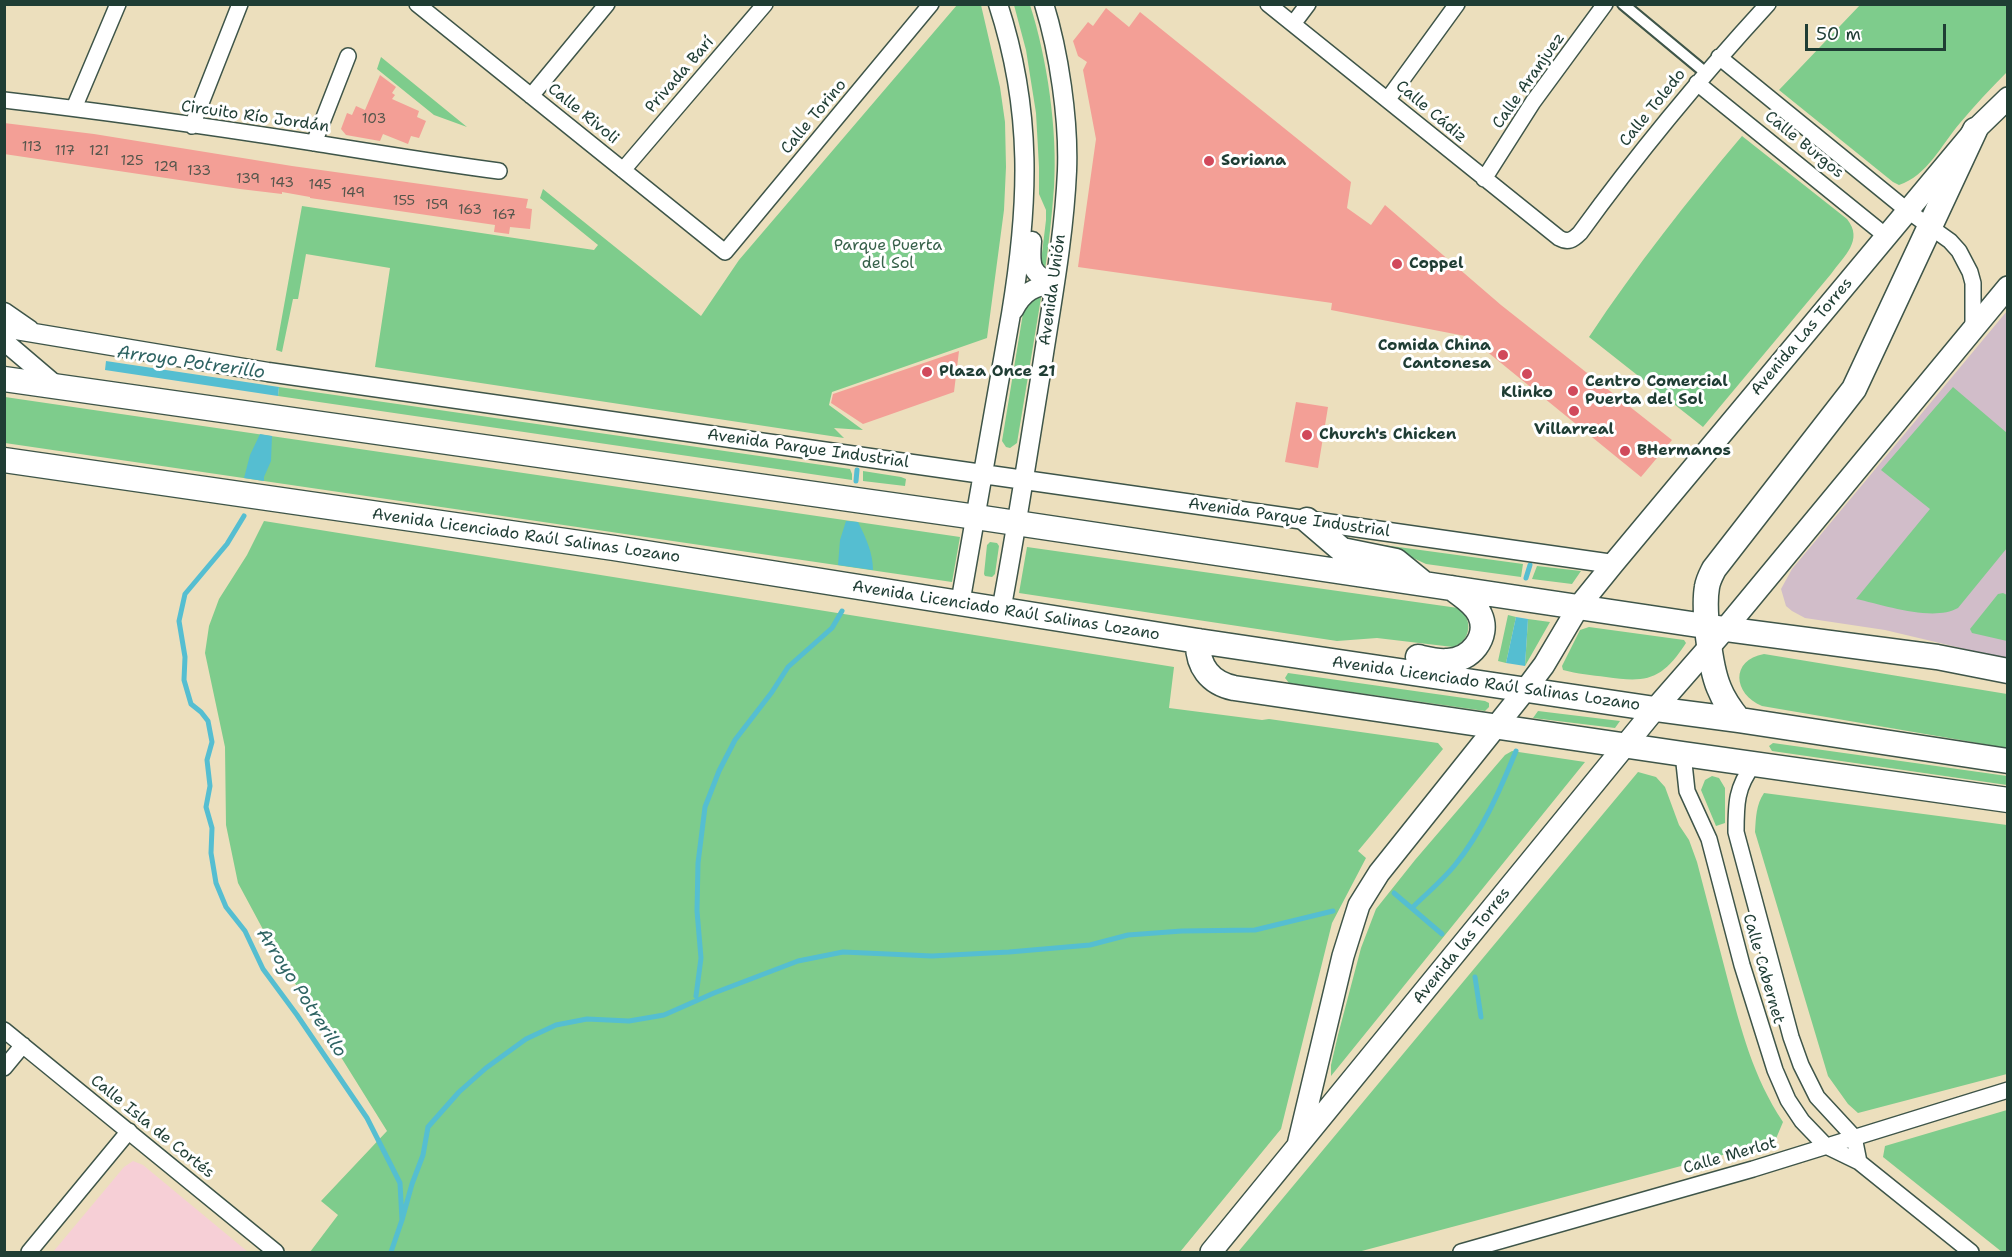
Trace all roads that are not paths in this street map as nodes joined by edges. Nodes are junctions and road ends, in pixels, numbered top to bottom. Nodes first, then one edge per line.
1 (118, 4) edge
2 (240, 4) edge
3 (417, 4) edge
4 (607, 4) edge
5 (765, 4) edge
6 (931, 4) edge
7 (998, 4) edge
8 (1044, 4) edge
9 (1268, 4) edge
10 (1308, 4) edge
11 (1457, 4) edge
12 (1605, 4) edge
13 (1623, 4) edge
14 (1768, 4) edge
15 (435, 10) edge
16 (1293, 24) junction
17 (348, 56) dead end
18 (1719, 57) junction
19 (1702, 78) junction
20 (531, 96) junction
21 (2007, 98) edge
22 (1388, 99) junction
23 (4, 100) edge
24 (74, 108) junction
25 (192, 126) junction
26 (1975, 130) junction
27 (314, 143) junction
28 (623, 170) junction
29 (499, 171) dead end
30 (1484, 179) junction
31 (1024, 210) junction
32 (1908, 211) junction
33 (1930, 226) junction
34 (1886, 236) junction
35 (1573, 240) joint
36 (725, 252) joint
37 (1055, 283) junction
38 (2007, 287) edge
39 (4, 312) edge
40 (1011, 314) junction
41 (4, 328) edge
42 (1973, 329) junction
43 (34, 333) junction
44 (4, 341) edge
45 (4, 379) edge
46 (58, 387) junction
47 (4, 460) edge
48 (984, 474) junction
49 (1024, 480) junction
50 (976, 517) junction
51 (1307, 520) junction
52 (1017, 524) junction
53 (1613, 564) junction
54 (1423, 583) junction
55 (1452, 588) junction
56 (960, 604) junction
57 (1579, 606) junction
58 (1001, 611) junction
59 (1712, 627) junction
60 (1198, 641) junction
61 (1320, 659) junction
62 (2007, 671) edge
63 (1526, 688) junction
64 (1655, 709) junction
65 (1739, 720) junction
66 (1496, 727) junction
67 (1625, 746) junction
68 (1683, 754) junction
69 (2007, 761) edge
70 (1754, 764) junction
71 (2007, 800) edge
72 (1736, 832) junction
73 (1709, 839) junction
74 (4, 1030) edge
75 (23, 1046) junction
76 (4, 1068) edge
77 (2007, 1090) edge
78 (129, 1131) junction
79 (1854, 1137) junction
80 (1298, 1145) junction
81 (1826, 1146) junction
82 (1859, 1162) junction
83 (29, 1252) edge
84 (276, 1252) edge
85 (1211, 1252) edge
86 (1461, 1252) edge
87 (1971, 1252) edge

1 - 24 street
2 - 25 street
3 - 15 street, Calle Rivoli
4 - 20 street
5 - 28 street, Privada Barí
6 - 36 street, Calle Torino
7 - 31 street
8 - 37 street, Avenida Unión
9 - 16 street, Calle Cádiz
10 - 16 street
11 - 22 street
12 - 30 street, Calle Aranjuez
13 - 19 street, Calle Burgos
14 - 18 street, Calle Toledo
15 - 20 street, Calle Rivoli
16 - 22 street, Calle Cádiz
17 - 27 street
18 - 19 street, Calle Toledo
18 - 32 street, Calle Burgos
19 - 34 street, Calle Burgos
19 - 35 street, Calle Toledo
20 - 28 street, Calle Rivoli
21 - 26 main road, Avenida Las Torres
22 - 30 street, Calle Cádiz
23 - 24 street, Circuito Río Jordán
24 - 25 street, Circuito Río Jordán
25 - 27 street, Circuito Río Jordán
26 - 32 main road, Avenida Las Torres
26 - 33 main road
27 - 29 street, Circuito Río Jordán
28 - 36 street, Calle Rivoli
30 - 35 street, Calle Cádiz
31 - 37 street
31 - 40 street
32 - 33 street, Calle Burgos
32 - 34 main road, Avenida Las Torres
33 - 42 street, Calle Burgos
33 - 59 main road
34 - 53 main road, Avenida Las Torres
37 - 40 street
37 - 49 street, Avenida Unión
38 - 42 main road
39 - 43 street
40 - 48 street
41 - 43 street, Avenida Parque Industrial
42 - 59 main road
43 - 48 street, Avenida Parque Industrial
44 - 46 street
45 - 46 main road
46 - 50 main road
47 - 56 main road, Avenida Licenciado Raúl Salinas Lozano
48 - 49 street, Avenida Parque Industrial
48 - 50 street
49 - 51 street, Avenida Parque Industrial
49 - 52 street, Avenida Unión
50 - 52 main road
50 - 56 street
51 - 53 street, Avenida Parque Industrial
51 - 54 main road
52 - 54 main road
52 - 58 street, Avenida Unión
53 - 57 main road, Avenida Las Torres
54 - 55 main road
55 - 57 main road
55 - 61 main road
56 - 58 main road, Avenida Licenciado Raúl Salinas Lozano
57 - 59 main road
57 - 63 main road, Avenida Las Torres
58 - 60 main road, Avenida Licenciado Raúl Salinas Lozano
59 - 62 main road
59 - 64 main road
59 - 65 main road
60 - 61 main road, Avenida Licenciado Raúl Salinas Lozano
60 - 66 main road
61 - 63 main road, Avenida Licenciado Raúl Salinas Lozano
63 - 64 main road, Avenida Licenciado Raúl Salinas Lozano
63 - 66 main road, Avenida Las Torres
64 - 65 main road, Avenida Licenciado Raúl Salinas Lozano
64 - 67 main road
65 - 69 main road, Avenida Licenciado Raúl Salinas Lozano
66 - 67 main road
66 - 80 main road, Avenida las Torres
67 - 68 main road
67 - 80 main road, Avenida las Torres
68 - 70 main road
68 - 73 street, Calle Cabernet
70 - 71 main road
70 - 72 street, Calle Cabernet
72 - 73 street
72 - 79 street, Calle Cabernet
73 - 81 street, Calle Cabernet
74 - 75 street, Calle Isla de Cortés
75 - 76 street
75 - 78 street, Calle Isla de Cortés
77 - 79 street, Calle Merlot
78 - 83 street
78 - 84 street, Calle Isla de Cortés
79 - 81 street, Calle Merlot
79 - 82 street
80 - 85 main road, Avenida las Torres
81 - 82 street, Calle Cabernet
81 - 86 street, Calle Merlot
82 - 87 street, Calle Cabernet

